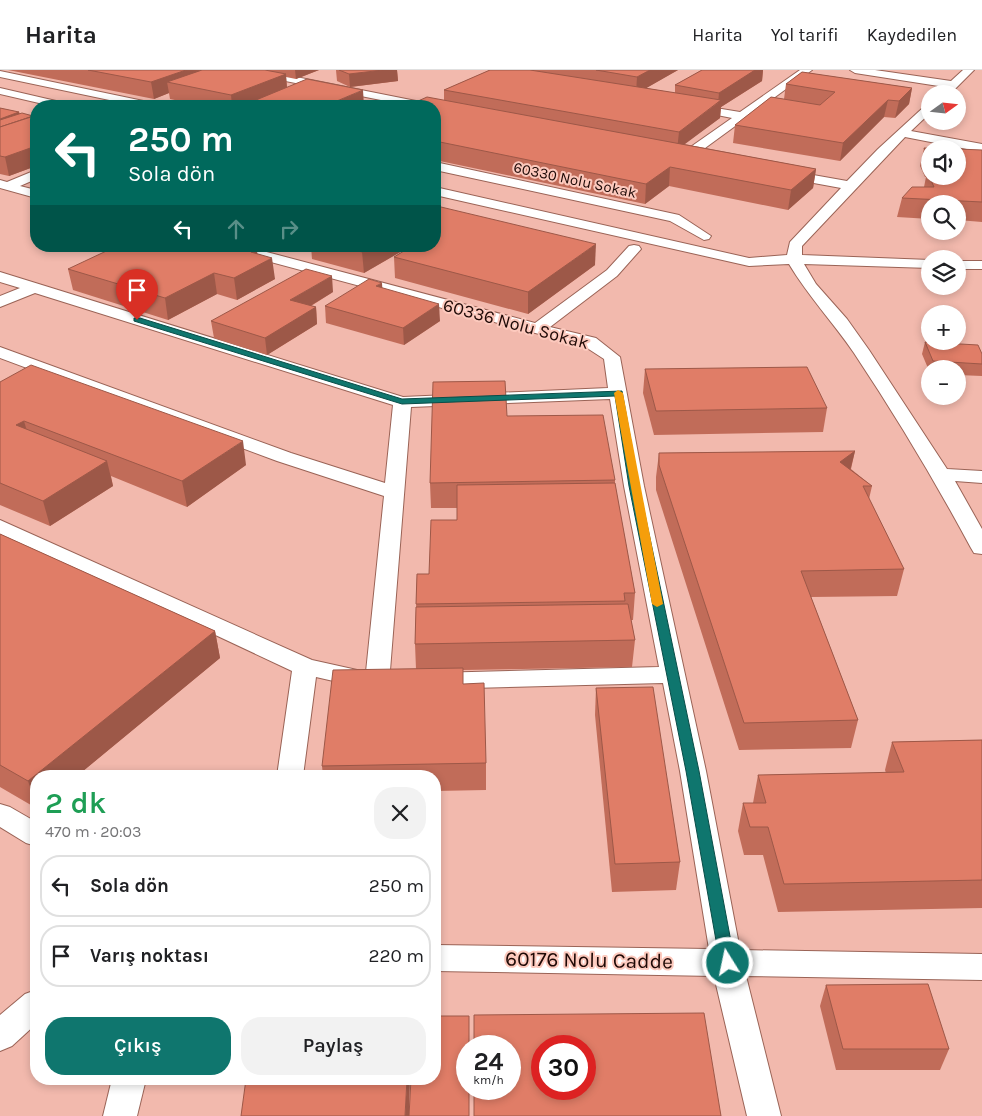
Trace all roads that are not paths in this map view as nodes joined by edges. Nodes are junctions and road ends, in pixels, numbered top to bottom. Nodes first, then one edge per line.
1 (245, 70) edge
2 (807, 70) edge
3 (856, 70) edge
4 (969, 70) edge
5 (0, 74) edge
6 (321, 76) dead end
7 (0, 82) edge
8 (306, 82) junction
9 (953, 85) joint
10 (0, 92) edge
11 (37, 100) edge
12 (82, 100) edge
13 (124, 100) edge
14 (396, 100) edge
15 (675, 104) edge
16 (742, 116) junction
17 (921, 116) edge
18 (903, 133) junction
19 (982, 148) edge
20 (705, 159) edge
21 (441, 167) edge
22 (774, 172) edge
23 (30, 177) edge
24 (441, 179) edge
25 (852, 186) junction
26 (5, 190) edge
27 (441, 192) edge
28 (30, 193) edge
29 (704, 236) junction
30 (577, 238) edge
31 (722, 240) dead end
32 (757, 248) dead end
33 (248, 252) edge
34 (794, 259) junction
35 (921, 264) edge
36 (966, 264) edge
37 (982, 265) edge
38 (0, 277) edge
39 (33, 288) junction
40 (0, 302) edge
41 (538, 328) junction
42 (0, 352) edge
43 (619, 393) junction
44 (402, 402) junction
45 (941, 474) junction
46 (982, 477) edge
47 (394, 492) junction
48 (0, 526) edge
49 (982, 548) edge
50 (305, 668) junction
51 (672, 675) junction
52 (393, 682) junction
53 (291, 770) edge
54 (0, 814) edge
55 (30, 832) edge
56 (441, 958) edge
57 (728, 963) junction
58 (982, 968) edge
59 (30, 1009) edge
60 (0, 1036) edge
61 (128, 1085) edge
62 (120, 1116) edge
63 (764, 1116) edge

1 - 8 street
2 - 16 street
3 - 9 street
4 - 9 street
5 - 13 street
6 - 8 street
7 - 12 street
8 - 14 street
10 - 11 street
15 - 16 street
16 - 20 street
17 - 18 street
18 - 19 street
18 - 25 street
21 - 29 street, 60330 Nolu Sokak
22 - 25 street
23 - 26 street
24 - 29 street
25 - 34 street
26 - 28 street
27 - 34 street
29 - 31 street
30 - 41 street
32 - 34 street
33 - 41 street, 60336 Nolu Sokak
34 - 35 street
34 - 45 street
36 - 37 street
38 - 39 street
39 - 40 street
39 - 44 street
41 - 43 street, 60336 Nolu Sokak
42 - 47 street
43 - 44 street
43 - 51 street, 60336 Nolu Sokak
44 - 47 street
45 - 46 street
45 - 49 street
47 - 52 street
48 - 50 street
50 - 52 street
50 - 53 street
51 - 52 street
51 - 57 street, 60336 Nolu Sokak
54 - 55 street
56 - 57 street, 60176 Nolu Cadde
57 - 58 street, 60176 Nolu Cadde
57 - 63 street, 60336 Nolu Sokak
59 - 60 street
61 - 62 street

